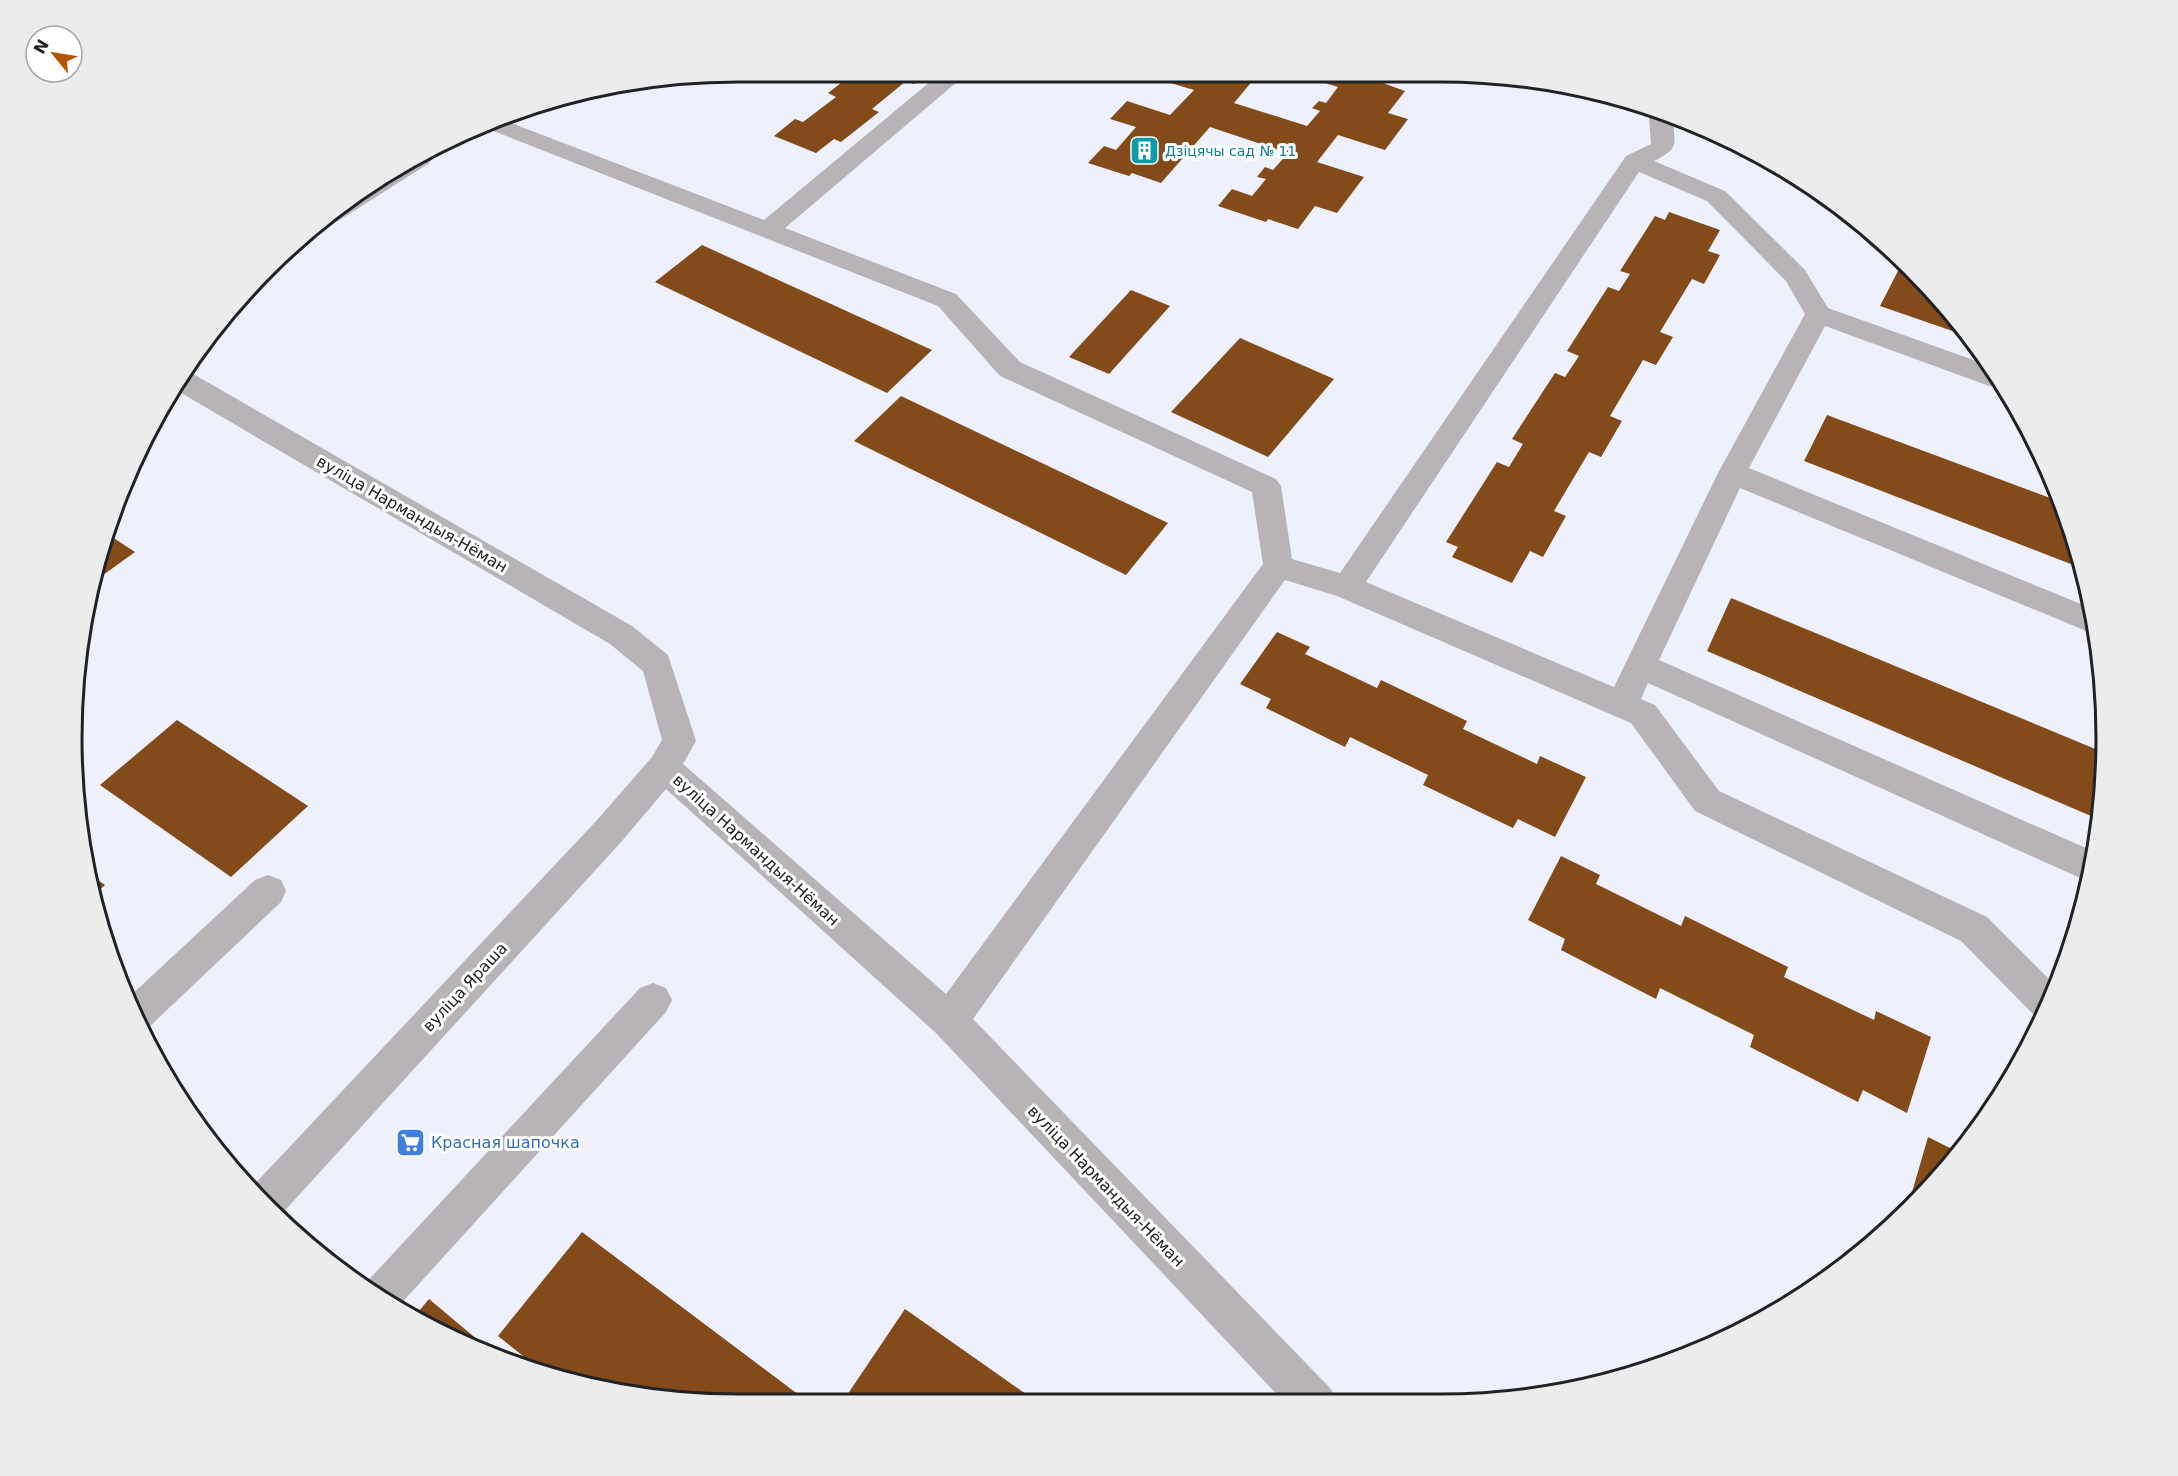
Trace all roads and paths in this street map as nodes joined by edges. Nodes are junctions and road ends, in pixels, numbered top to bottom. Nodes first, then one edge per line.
1 (944, 82) edge
2 (1661, 121) edge
3 (501, 127) edge
4 (1634, 161) junction
5 (768, 229) junction
6 (1818, 314) junction
7 (1985, 374) edge
8 (187, 383) edge
9 (1732, 473) junction
10 (1278, 566) junction
11 (1347, 587) junction
12 (2084, 619) edge
13 (1639, 665) junction
14 (1622, 705) junction
15 (664, 767) junction
16 (2083, 864) edge
17 (268, 891) dead end
18 (2042, 998) edge
19 (653, 1000) dead end
20 (142, 1010) edge
21 (949, 1022) junction
22 (270, 1198) edge
23 (385, 1290) edge
24 (1306, 1394) edge

1 - 5 street
2 - 4 street
3 - 5 street
4 - 6 street
4 - 11 street
5 - 10 street
6 - 7 street
6 - 9 street
8 - 15 street, вуліца Нармандыя-Нёман
9 - 12 street
9 - 13 street
10 - 11 street
10 - 21 street
11 - 14 street
13 - 14 street
13 - 16 street
14 - 18 street
15 - 21 street, вуліца Нармандыя-Нёман
15 - 22 street, вуліца Яраша
17 - 20 street
19 - 23 street
21 - 24 street, вуліца Нармандыя-Нёман

